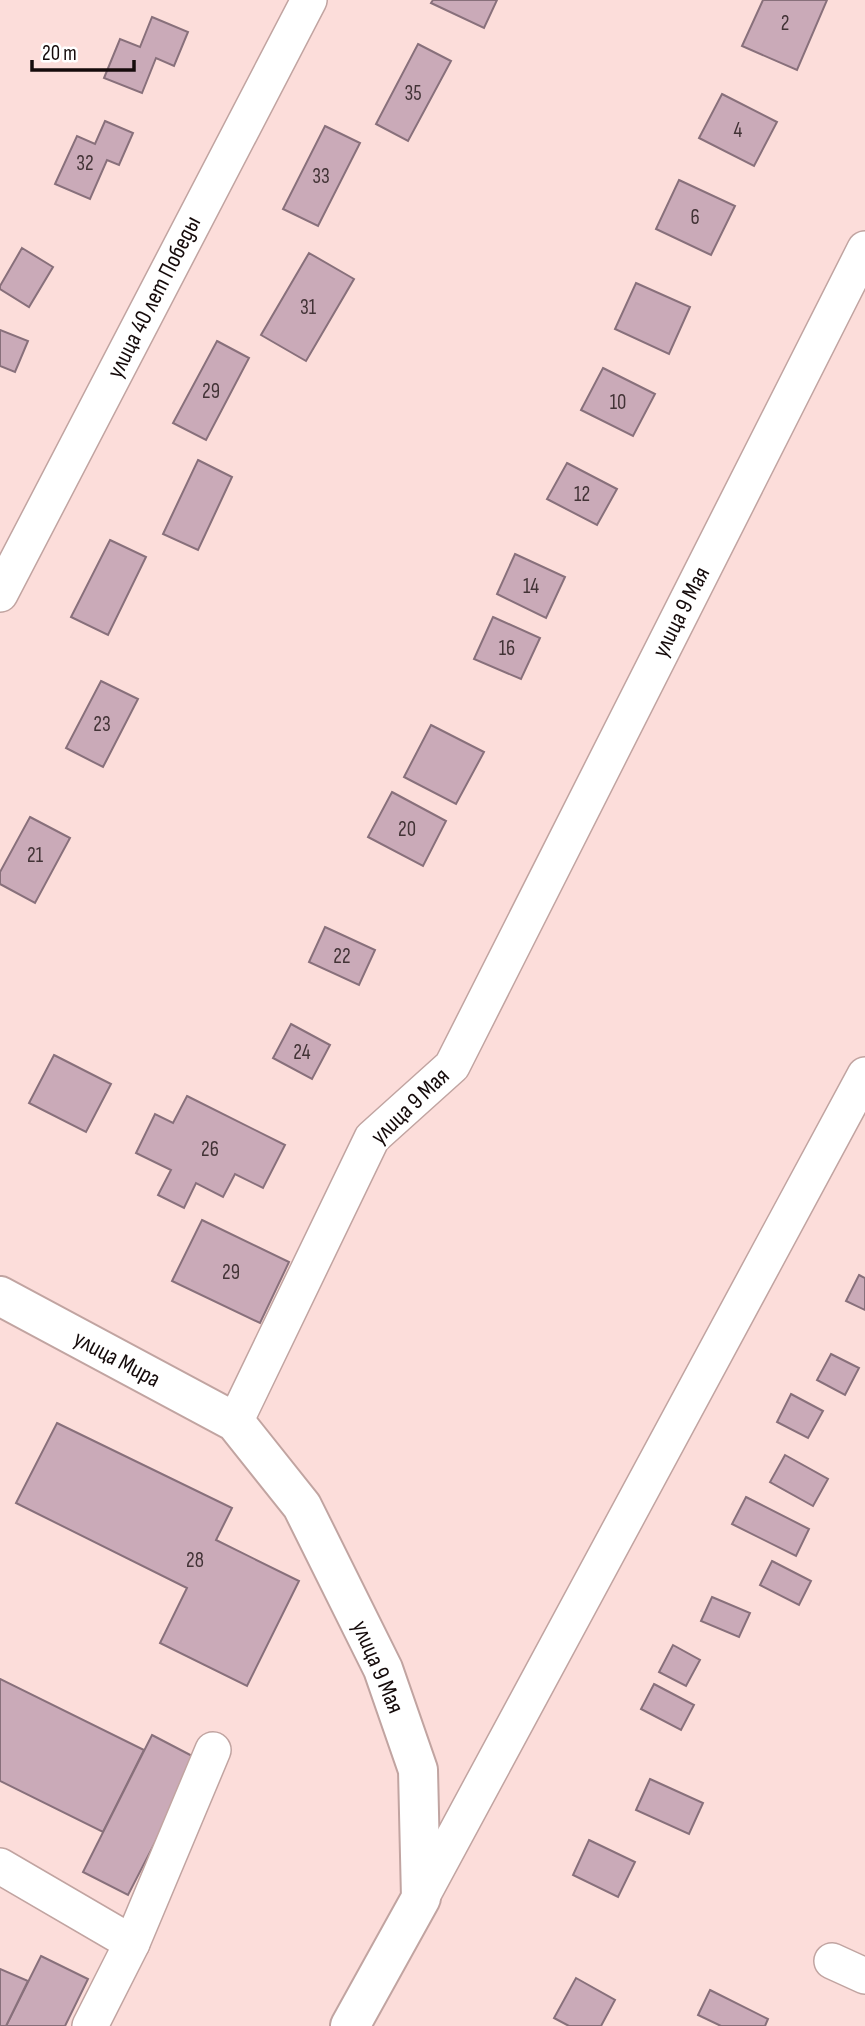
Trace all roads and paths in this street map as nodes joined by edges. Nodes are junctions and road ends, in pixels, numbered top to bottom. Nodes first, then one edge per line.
1 (309, 0) edge
2 (865, 249) edge
3 (0, 594) edge
4 (865, 1075) edge
5 (0, 1296) edge
6 (235, 1422) junction
7 (213, 1750) dead end
8 (0, 1866) edge
9 (421, 1898) junction
10 (132, 1943) junction
11 (832, 1961) dead end
12 (865, 1976) edge
13 (90, 2026) edge
14 (350, 2026) edge

1 - 3 street, улица 40 лет Победы
2 - 6 street, улица 9 Мая
4 - 9 street
5 - 6 street, улица Мира
6 - 9 street, улица 9 Мая
7 - 10 street
8 - 10 street
9 - 14 street
10 - 13 street
11 - 12 street

